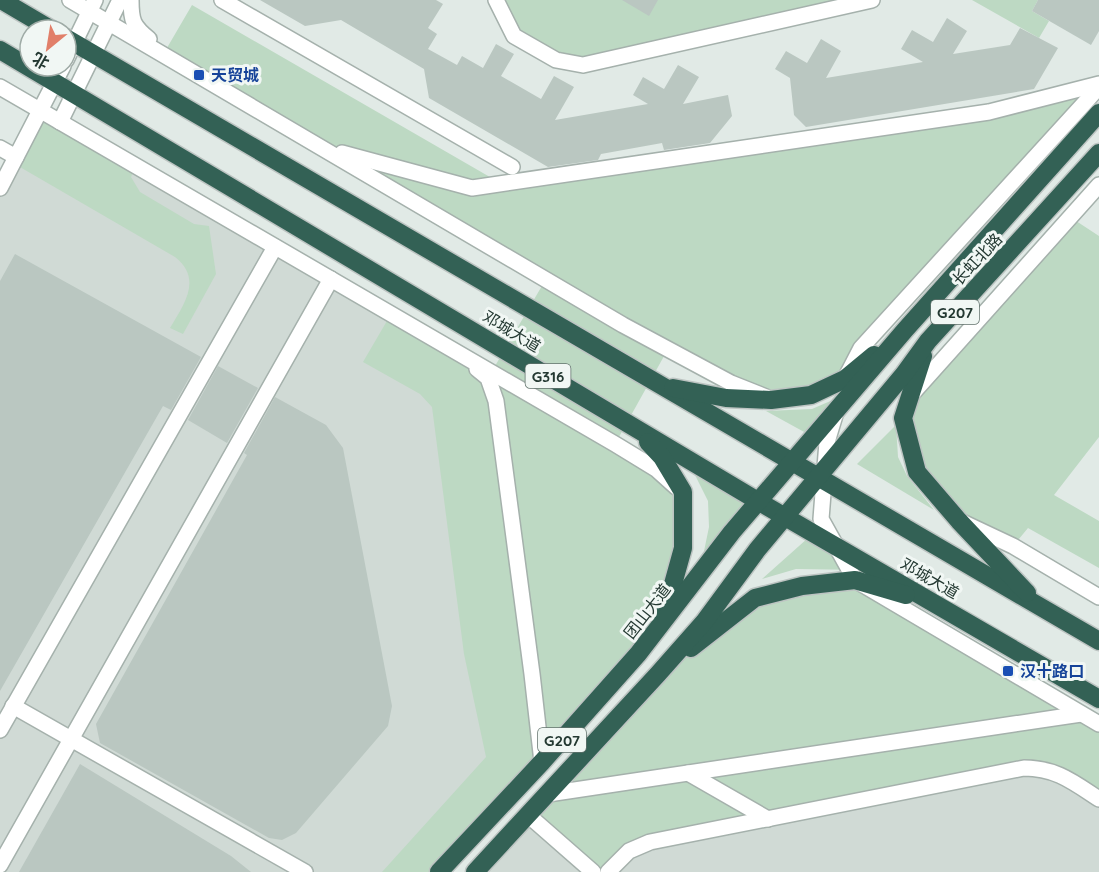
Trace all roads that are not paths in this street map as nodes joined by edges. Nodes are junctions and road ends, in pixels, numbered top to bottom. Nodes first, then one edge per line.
1 (1, 0) edge
2 (70, 0) edge
3 (120, 0) edge
4 (131, 0) edge
5 (222, 0) edge
6 (496, 0) edge
7 (872, 0) edge
8 (92, 6) edge
9 (32, 18) edge
10 (109, 23) junction
11 (78, 28) edge
12 (78, 45) edge
13 (0, 50) edge
14 (93, 54) junction
15 (18, 57) edge
16 (174, 61) junction
17 (58, 78) edge
18 (63, 78) edge
19 (1099, 86) edge
20 (0, 87) edge
21 (74, 93) junction
22 (41, 111) junction
23 (1099, 113) edge
24 (60, 122) junction
25 (0, 148) edge
26 (323, 148) junction
27 (1099, 153) edge
28 (16, 157) junction
29 (512, 167) dead end
30 (1099, 185) edge
31 (0, 188) edge
32 (275, 247) junction
33 (331, 279) junction
34 (905, 330) junction
35 (928, 340) junction
36 (454, 350) junction
37 (876, 366) joint
38 (845, 379) junction
39 (659, 385) junction
40 (910, 396) junction
41 (771, 400) junction
42 (632, 426) junction
43 (792, 463) junction
44 (817, 477) junction
45 (682, 492) junction
46 (759, 501) junction
47 (784, 516) junction
48 (959, 521) junction
49 (855, 580) junction
50 (1099, 597) edge
51 (934, 603) junction
52 (1040, 607) junction
53 (1099, 641) edge
54 (632, 661) junction
55 (658, 674) junction
56 (1099, 699) edge
57 (13, 706) junction
58 (1081, 714) junction
59 (1099, 724) edge
60 (0, 730) edge
61 (71, 739) junction
62 (542, 762) junction
63 (688, 772) junction
64 (548, 794) junction
65 (1099, 799) edge
66 (528, 815) junction
67 (768, 819) junction
68 (0, 865) edge
69 (305, 872) edge
70 (438, 872) edge
71 (475, 872) edge
72 (593, 872) edge
73 (608, 872) edge

1 - 9 highway
2 - 8 street
3 - 10 street
4 - 16 street
5 - 29 street
6 - 7 street
8 - 10 street
8 - 11 street
10 - 14 street
10 - 16 street
12 - 14 highway, 邓城大道
13 - 15 highway, 邓城大道 / G316
14 - 21 street
14 - 39 highway, 邓城大道
16 - 26 street
17 - 22 street
18 - 21 highway, 邓城大道 / G316
19 - 26 street
19 - 38 street
20 - 22 street
21 - 24 street
21 - 42 highway, 邓城大道 / G316
22 - 24 street
22 - 28 street
23 - 34 highway, 长虹北路 / G207
24 - 32 street
25 - 28 street
26 - 41 street
27 - 35 highway, 长虹北路 / G207
28 - 31 street
30 - 40 street
32 - 33 street
32 - 57 street
33 - 36 street
33 - 61 street
34 - 37 highway, 长虹北路 / G207
34 - 38 highway
35 - 40 highway
35 - 44 highway, 长虹北路 / G207
36 - 45 street
36 - 62 street
37 - 43 highway, 团山大道 / G207
38 - 41 highway
38 - 49 street
39 - 41 highway
39 - 43 highway, 邓城大道
40 - 48 highway
42 - 45 highway
42 - 46 highway, 邓城大道 / G316
43 - 44 highway, 邓城大道
43 - 46 highway, 团山大道 / G207
44 - 47 highway, G207
44 - 52 highway, 邓城大道
45 - 54 highway
46 - 47 highway, 邓城大道 / G316
46 - 54 highway, 团山大道 / G207
47 - 51 highway, 邓城大道 / G316
47 - 55 highway, G207
48 - 50 street
48 - 52 highway
49 - 51 highway
49 - 55 highway
49 - 58 street
51 - 56 highway, 邓城大道 / G316
52 - 53 highway, 邓城大道
54 - 62 highway, 团山大道 / G207
55 - 64 highway, G207
57 - 60 street
57 - 61 street
58 - 59 street
58 - 63 street
61 - 68 street
61 - 69 street
62 - 70 highway, 团山大道 / G207
63 - 64 street
63 - 67 street
64 - 66 highway, G207
65 - 67 street
66 - 71 highway, G207
66 - 72 street
67 - 73 street

